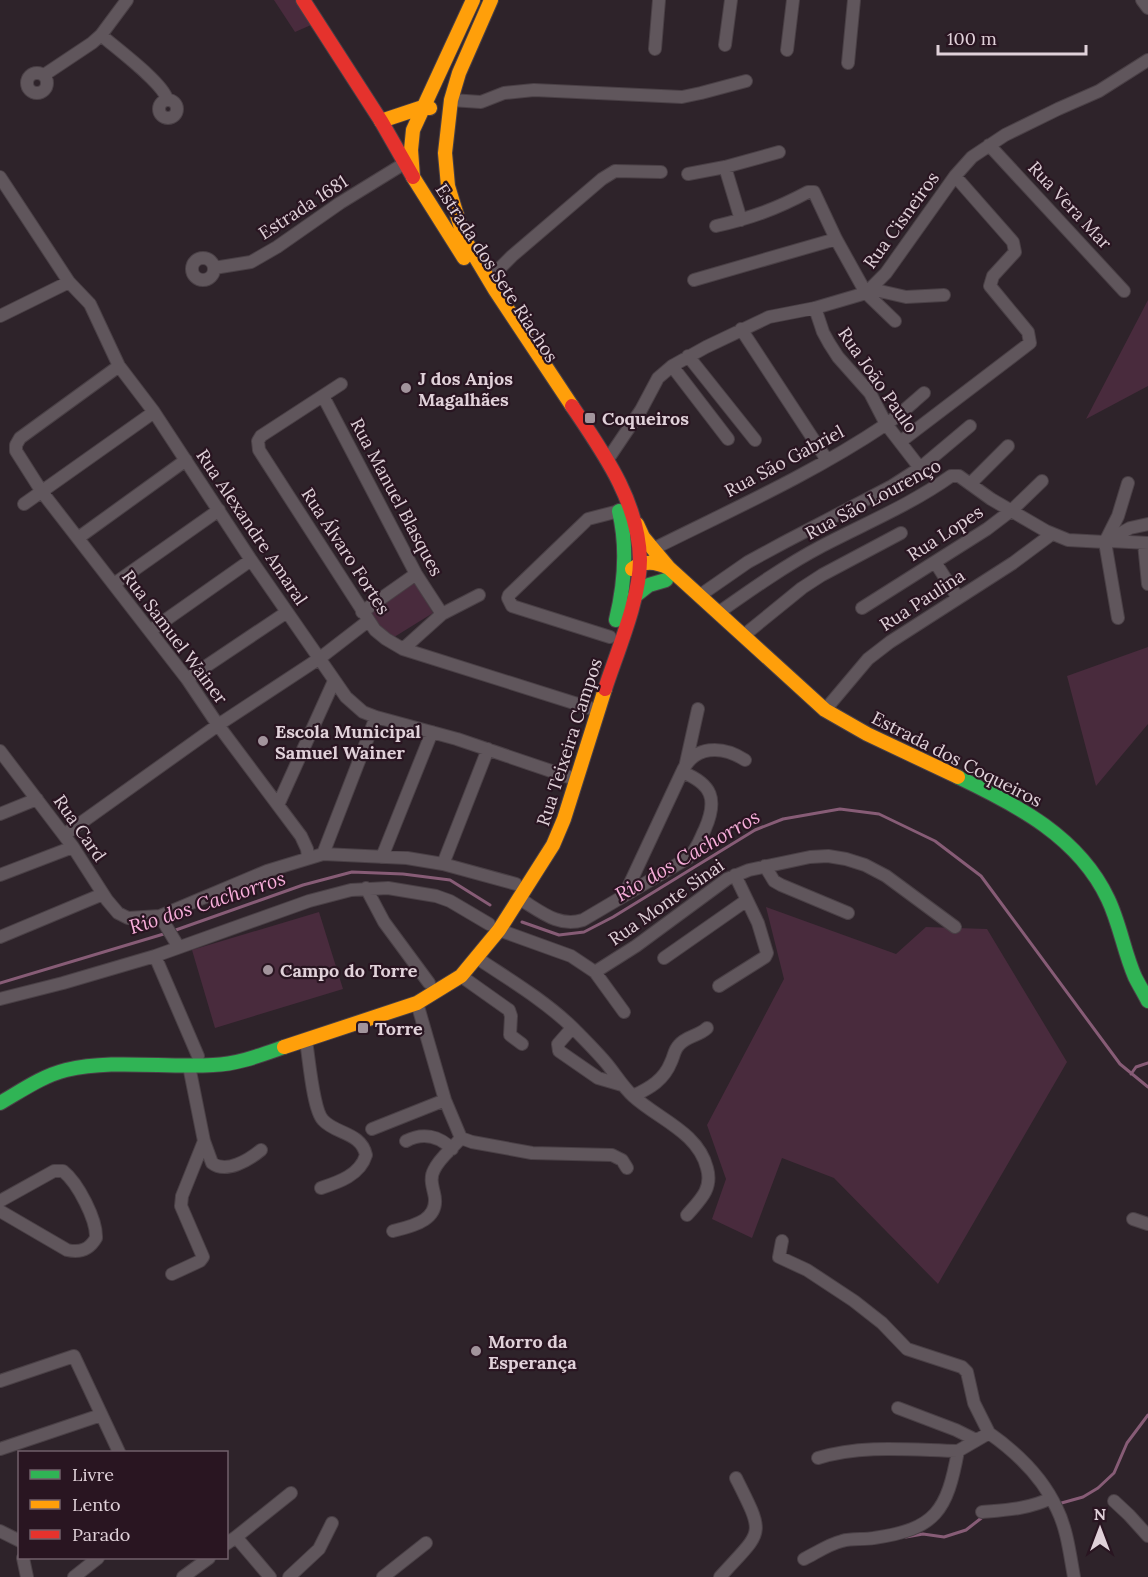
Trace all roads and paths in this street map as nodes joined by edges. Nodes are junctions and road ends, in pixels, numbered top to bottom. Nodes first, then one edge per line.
1 (127, 0) edge
2 (303, 0) edge
3 (473, 0) edge
4 (491, 0) edge
5 (659, 0) edge
6 (731, 0) edge
7 (794, 0) edge
8 (854, 0) edge
9 (1142, 0) edge
10 (1148, 8) edge
11 (101, 35) junction
12 (725, 45) dead end
13 (655, 49) dead end
14 (787, 50) dead end
15 (1148, 60) edge
16 (848, 63) dead end
17 (44, 75) dead end
18 (746, 81) dead end
19 (167, 99) dead end
20 (452, 100) junction
21 (423, 107) junction
22 (381, 121) junction
23 (448, 122) junction
24 (988, 145) junction
25 (778, 152) dead end
26 (405, 163) junction
27 (725, 167) junction
28 (661, 172) dead end
29 (688, 174) dead end
30 (955, 176) junction
31 (0, 177) edge
32 (413, 177) junction
33 (448, 186) junction
34 (423, 192) junction
35 (741, 220) junction
36 (716, 226) dead end
37 (836, 239) junction
38 (214, 268) dead end
39 (489, 279) junction
40 (694, 280) dead end
41 (69, 282) junction
42 (868, 291) junction
43 (1124, 291) dead end
44 (944, 295) dead end
45 (816, 308) junction
46 (0, 316) edge
47 (895, 321) dead end
48 (741, 329) junction
49 (688, 356) junction
50 (119, 366) junction
51 (672, 366) junction
52 (340, 384) dead end
53 (924, 393) dead end
54 (323, 396) junction
55 (154, 412) junction
56 (886, 424) junction
57 (970, 426) dead end
58 (728, 439) dead end
59 (755, 440) dead end
60 (900, 442) junction
61 (1008, 446) dead end
62 (608, 459) junction
63 (827, 459) junction
64 (186, 460) junction
65 (920, 468) junction
66 (1041, 481) dead end
67 (1128, 483) dead end
68 (970, 484) junction
69 (42, 492) junction
70 (24, 504) dead end
71 (219, 510) junction
72 (1012, 510) junction
73 (624, 511) junction
74 (1148, 524) edge
75 (901, 533) dead end
76 (1052, 534) junction
77 (78, 538) junction
78 (1107, 542) junction
79 (1146, 543) edge
80 (625, 548) junction
81 (653, 549) junction
82 (251, 560) junction
83 (640, 562) junction
84 (935, 562) junction
85 (416, 574) junction
86 (668, 574) junction
87 (626, 578) junction
88 (114, 584) junction
89 (1148, 584) edge
90 (696, 594) junction
91 (479, 595) dead end
92 (635, 596) junction
93 (958, 598) junction
94 (862, 608) dead end
95 (287, 612) junction
96 (718, 613) junction
97 (442, 614) junction
98 (365, 616) junction
99 (1118, 618) dead end
100 (150, 631) junction
101 (743, 636) junction
102 (610, 637) junction
103 (403, 649) junction
104 (320, 658) junction
105 (187, 679) junction
106 (333, 681) junction
107 (590, 708) junction
108 (698, 709) dead end
109 (825, 710) junction
110 (376, 717) junction
111 (218, 725) junction
112 (432, 732) junction
113 (488, 749) junction
114 (1, 752) edge
115 (745, 760) dead end
116 (684, 768) junction
117 (568, 777) junction
118 (37, 799) junction
119 (278, 805) junction
120 (0, 814) edge
121 (64, 835) junction
122 (73, 847) junction
123 (323, 854) junction
124 (308, 857) junction
125 (382, 857) junction
126 (443, 864) junction
127 (765, 867) junction
128 (0, 875) edge
129 (735, 875) junction
130 (516, 884) junction
131 (366, 888) junction
132 (103, 894) junction
133 (624, 896) junction
134 (515, 900) junction
135 (747, 900) junction
136 (848, 913) dead end
137 (162, 919) junction
138 (494, 927) junction
139 (956, 927) dead end
140 (0, 937) edge
141 (176, 942) junction
142 (154, 956) junction
143 (477, 958) junction
144 (664, 958) dead end
145 (595, 972) junction
146 (460, 976) junction
147 (429, 983) junction
148 (719, 986) dead end
149 (0, 999) edge
150 (1148, 1001) edge
151 (417, 1003) junction
152 (624, 1012) dead end
153 (572, 1028) junction
154 (707, 1028) dead end
155 (306, 1041) junction
156 (522, 1044) dead end
157 (194, 1061) junction
158 (622, 1085) junction
159 (0, 1090) edge
160 (633, 1096) junction
161 (445, 1100) junction
162 (0, 1103) edge
163 (372, 1129) dead end
164 (461, 1138) junction
165 (204, 1141) junction
166 (406, 1141) dead end
167 (452, 1149) junction
168 (261, 1150) dead end
169 (627, 1168) dead end
170 (321, 1188) dead end
171 (0, 1201) edge
172 (0, 1211) edge
173 (687, 1215) dead end
174 (1133, 1219) dead end
175 (1148, 1224) edge
176 (393, 1231) dead end
177 (782, 1241) dead end
178 (172, 1274) dead end
179 (0, 1381) edge
180 (898, 1407) dead end
181 (101, 1415) junction
182 (989, 1433) junction
183 (976, 1440) junction
184 (0, 1449) edge
185 (119, 1451) edge
186 (958, 1451) junction
187 (818, 1458) dead end
188 (736, 1478) dead end
189 (291, 1493) dead end
190 (1114, 1501) dead end
191 (1054, 1503) junction
192 (982, 1512) dead end
193 (332, 1523) dead end
194 (0, 1531) edge
195 (1148, 1536) edge
196 (18, 1539) edge
197 (231, 1541) edge
198 (426, 1543) dead end
199 (804, 1558) dead end
200 (23, 1559) edge
201 (96, 1559) edge
202 (206, 1559) edge
203 (292, 1576) edge
204 (27, 1577) edge
205 (74, 1577) edge
206 (183, 1577) edge
207 (270, 1577) edge
208 (383, 1577) edge
209 (720, 1577) edge
210 (1074, 1577) edge

1 - 11 street
2 - 22 main road, Estrada dos Sete Riachos
3 - 21 main road
4 - 20 main road, Estrada dos Sete Riachos
5 - 13 street
6 - 12 street
7 - 14 street
8 - 16 street
9 - 10 street
11 - 17 street
11 - 19 street
15 - 24 street, Rua Cisneiros
18 - 20 street
20 - 23 main road, Estrada dos Sete Riachos
21 - 22 main road
21 - 23 main road
21 - 32 main road
22 - 26 main road, Estrada dos Sete Riachos
23 - 33 main road, Estrada dos Sete Riachos
24 - 30 street, Rua Cisneiros
24 - 43 street, Rua Vera Mar
25 - 27 street
26 - 32 main road, Estrada dos Sete Riachos
26 - 38 street, Estrada 1681
27 - 29 street
27 - 35 street
28 - 39 street
30 - 42 street, Rua Cisneiros
30 - 60 street
31 - 41 street, Rua Alexandre Amaral
32 - 34 main road, Estrada dos Sete Riachos
33 - 34 main road
33 - 39 main road, Estrada dos Sete Riachos
34 - 73 main road, Estrada dos Sete Riachos
35 - 36 street
35 - 37 street
37 - 40 street
37 - 42 street
39 - 62 main road, Estrada dos Sete Riachos
41 - 46 street
41 - 50 street, Rua Alexandre Amaral
42 - 44 street
42 - 45 street, Rua Cisneiros
42 - 47 street
45 - 48 street, Rua Cisneiros
45 - 56 street, Rua João Paulo
48 - 49 street, Rua Cisneiros
48 - 63 street
49 - 51 street, Rua Cisneiros
49 - 59 street
50 - 55 street, Rua Alexandre Amaral
50 - 69 street, Rua Samuel Wainer
51 - 58 street
51 - 62 street, Rua Cisneiros
52 - 54 street
53 - 56 street, Rua São Gabriel
54 - 85 street, Rua Manuel Blasques
54 - 98 street, Rua Álvaro Fortes
55 - 64 street, Rua Alexandre Amaral
55 - 69 street
56 - 60 street, Rua João Paulo
56 - 63 street, Rua São Gabriel
57 - 65 street
60 - 65 street, Rua João Paulo
61 - 68 street
62 - 73 main road, Estrada dos Sete Riachos
63 - 81 street, Rua São Gabriel
64 - 71 street, Rua Alexandre Amaral
64 - 77 street
65 - 90 street
66 - 72 street, Rua Lopes
67 - 78 street
68 - 72 street, Rua São Lourenço
68 - 96 street, Rua São Lourenço
69 - 70 street
69 - 77 street, Rua Samuel Wainer
71 - 82 street, Rua Alexandre Amaral
71 - 88 street
72 - 76 street, Rua São Lourenço
72 - 84 street, Rua Lopes
73 - 80 main road, Estrada dos Sete Riachos
73 - 81 main road, Estrada dos Coqueiros
73 - 83 main road, Rua Teixeira Campos
73 - 102 street
74 - 78 street
75 - 101 street
76 - 78 street, Rua São Lourenço
76 - 93 street, Rua Paulina
77 - 88 street, Rua Samuel Wainer
78 - 79 street, Rua São Lourenço
78 - 99 street
79 - 89 street
80 - 83 main road
80 - 87 main road, Estrada dos Sete Riachos
81 - 86 main road, Estrada dos Coqueiros
82 - 95 street, Rua Alexandre Amaral
82 - 100 street
83 - 86 main road
83 - 87 main road
83 - 92 main road, Rua Teixeira Campos
84 - 93 street
84 - 94 street, Rua Lopes
85 - 97 street, Rua Manuel Blasques
85 - 98 street
86 - 90 main road, Estrada dos Coqueiros
86 - 92 main road
87 - 102 main road, Rua Teixeira Campos
88 - 100 street, Rua Samuel Wainer
90 - 96 main road, Estrada dos Coqueiros
91 - 97 street
92 - 134 main road, Rua Teixeira Campos
93 - 109 street, Rua Paulina
95 - 104 street, Rua Alexandre Amaral
95 - 105 street
96 - 101 main road, Estrada dos Coqueiros
97 - 103 street
98 - 103 street, Rua Álvaro Fortes
98 - 104 street
100 - 105 street, Rua Samuel Wainer
101 - 109 main road, Estrada dos Coqueiros
102 - 107 main road, Rua Teixeira Campos
103 - 107 street, Rua Álvaro Fortes
104 - 106 street, Rua Alexandre Amaral
104 - 111 street
105 - 111 street, Rua Samuel Wainer
106 - 110 street, Rua Alexandre Amaral
106 - 119 street
107 - 117 main road, Rua Teixeira Campos
108 - 116 street
109 - 150 main road, Estrada dos Coqueiros
110 - 112 street, Rua Alexandre Amaral
110 - 123 street
111 - 119 street, Rua Samuel Wainer
111 - 121 street
112 - 113 street, Rua Alexandre Amaral
112 - 125 street
113 - 117 street, Rua Alexandre Amaral
113 - 126 street
114 - 118 street, Rua Card
115 - 116 street
116 - 133 street
116 - 133 street
117 - 130 main road, Rua Teixeira Campos
118 - 120 street
118 - 121 street, Rua Card
119 - 124 street, Rua Samuel Wainer
121 - 122 street, Rua Card
122 - 128 street
122 - 132 street, Rua Card
123 - 124 street
123 - 125 street
124 - 137 street
125 - 126 street
126 - 130 street
127 - 129 street, Rua Monte Sinai
127 - 136 street
127 - 139 street, Rua Monte Sinai
129 - 135 street
129 - 145 street, Rua Monte Sinai
130 - 134 main road, Rua Teixeira Campos
131 - 138 street
131 - 141 street
131 - 147 street
132 - 137 street, Rua Card
132 - 140 street
133 - 134 street
134 - 138 main road, Rua Teixeira Campos
135 - 144 street
135 - 148 street
137 - 141 street
138 - 143 main road, Rua Teixeira Campos
138 - 145 street
138 - 147 main road, Rua Teixeira Campos
141 - 142 street
142 - 149 street
142 - 157 street
143 - 146 main road, Rua Teixeira Campos
143 - 153 street
145 - 152 street
146 - 151 main road, Rua Teixeira Campos
146 - 156 street
147 - 157 main road, Rua Teixeira Campos
151 - 155 main road, Rua Teixeira Campos
151 - 161 street
153 - 158 street
153 - 158 street
154 - 160 street
155 - 157 main road, Rua Teixeira Campos
155 - 170 street
157 - 159 main road, Rua Teixeira Campos
157 - 162 main road, Rua Teixeira Campos
157 - 165 street
158 - 160 street
160 - 173 street
161 - 163 street
161 - 164 street
164 - 167 street
164 - 169 street
165 - 168 street
165 - 178 street
166 - 167 street
167 - 176 street
171 - 172 street
174 - 175 street
177 - 182 street
179 - 181 street
180 - 183 street
181 - 184 street
181 - 185 street
182 - 183 street
182 - 191 street
183 - 186 street
186 - 187 street
186 - 199 street
188 - 209 street
189 - 197 street
190 - 195 street
191 - 192 street
191 - 210 street
193 - 203 street
194 - 196 street
197 - 207 street
198 - 208 street
200 - 204 street
201 - 205 street
202 - 206 street

